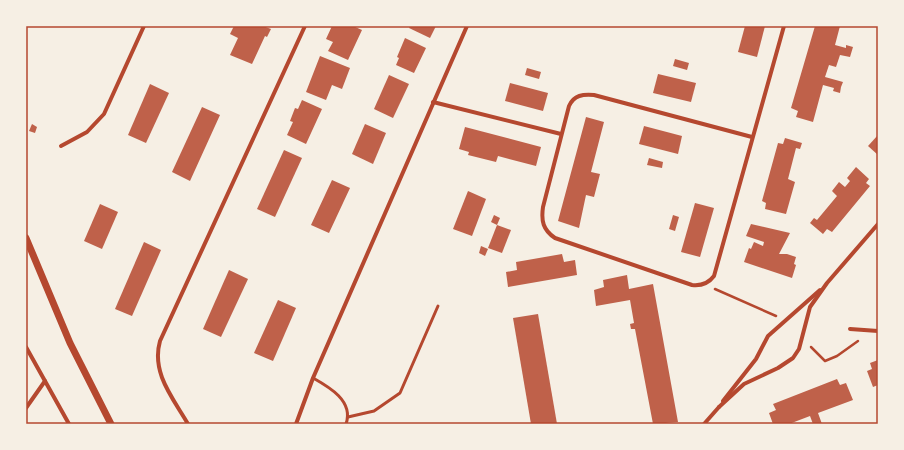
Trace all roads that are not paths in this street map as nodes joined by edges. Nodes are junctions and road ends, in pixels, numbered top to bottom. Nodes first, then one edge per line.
1 (144, 26) edge
2 (305, 26) edge
3 (467, 26) edge
4 (784, 26) edge
5 (433, 102) junction
6 (561, 134) junction
7 (752, 137) junction
8 (61, 146) dead end
9 (878, 224) edge
10 (26, 238) edge
11 (828, 283) junction
12 (438, 306) dead end
13 (850, 329) dead end
14 (878, 330) edge
15 (26, 347) edge
16 (313, 378) junction
17 (45, 381) junction
18 (718, 407) junction
19 (26, 408) edge
20 (348, 417) junction
21 (69, 424) edge
22 (111, 424) edge
23 (188, 424) edge
24 (296, 424) edge
25 (346, 424) edge
26 (704, 424) edge

1 - 8 street
2 - 23 street
3 - 5 street
4 - 7 street
5 - 6 street
5 - 16 street
6 - 7 street
6 - 7 street
9 - 11 street
10 - 22 street
11 - 18 street
11 - 18 street
12 - 20 lane
13 - 14 street
15 - 17 street
16 - 20 lane
16 - 24 street
17 - 19 street
17 - 21 street
18 - 26 street
20 - 25 lane

